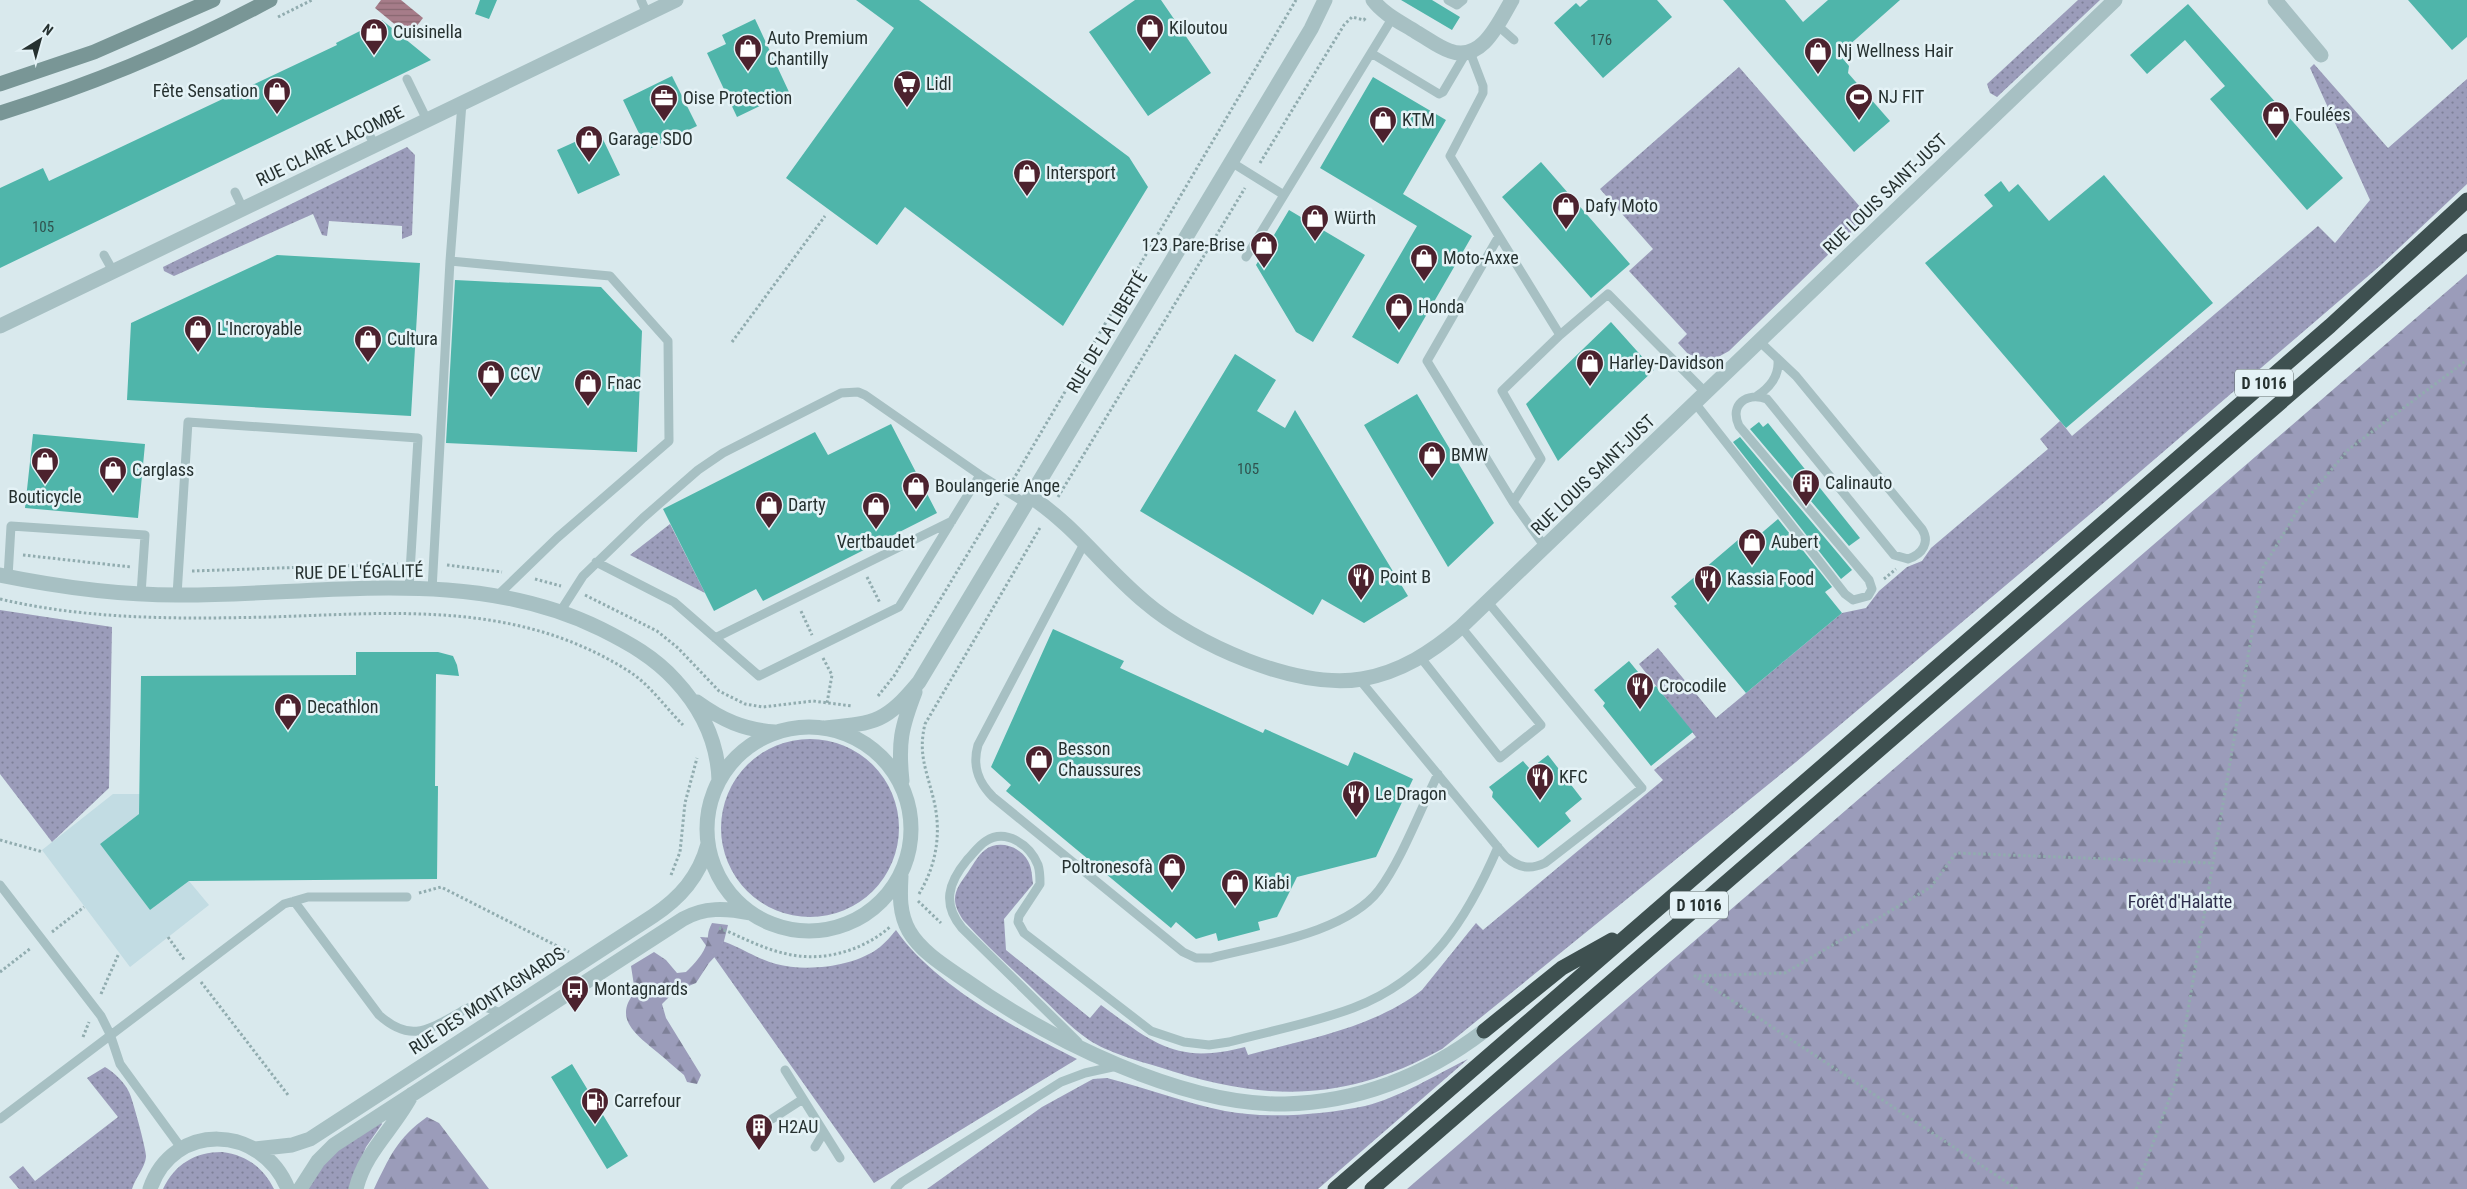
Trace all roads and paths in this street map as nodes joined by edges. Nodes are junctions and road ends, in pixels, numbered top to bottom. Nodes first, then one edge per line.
1 (213, 0) edge
2 (270, 0) edge
3 (676, 0) edge
4 (1296, 0) edge
5 (1325, 0) edge
6 (1448, 0) edge
7 (1463, 0) edge
8 (1512, 0) edge
9 (2115, 0) edge
10 (2275, 0) edge
11 (1374, 2) edge
12 (644, 7) edge
13 (1393, 17) junction
14 (1497, 25) junction
15 (1514, 40) dead end
16 (1468, 52) junction
17 (1371, 53) junction
18 (2321, 55) dead end
19 (407, 79) dead end
20 (0, 84) edge
21 (462, 103) junction
22 (0, 113) edge
23 (427, 120) junction
24 (366, 129) dead end
25 (375, 145) junction
26 (1231, 162) junction
27 (1253, 175) junction
28 (235, 192) dead end
29 (1284, 195) junction
30 (2467, 200) edge
31 (243, 209) junction
32 (825, 216) dead end
33 (1499, 236) junction
34 (2467, 241) edge
35 (104, 255) dead end
36 (1246, 257) dead end
37 (450, 261) junction
38 (113, 271) junction
39 (0, 326) edge
40 (1560, 335) junction
41 (1759, 341) junction
42 (732, 342) dead end
43 (2467, 360) edge
44 (1778, 361) junction
45 (1706, 393) junction
46 (1757, 396) junction
47 (1695, 403) junction
48 (980, 475) junction
49 (1007, 490) junction
50 (1029, 500) junction
51 (1513, 502) junction
52 (1050, 510) junction
53 (952, 520) junction
54 (1085, 542) junction
55 (1545, 546) junction
56 (1908, 559) junction
57 (596, 562) junction
58 (861, 566) junction
59 (4, 576) edge
60 (409, 589) junction
61 (1872, 589) junction
62 (432, 590) junction
63 (141, 594) junction
64 (177, 595) junction
65 (497, 596) junction
66 (0, 599) edge
67 (1487, 601) junction
68 (560, 612) junction
69 (885, 613) junction
70 (1461, 627) junction
71 (715, 638) junction
72 (1421, 658) junction
73 (1359, 680) junction
74 (920, 682) junction
75 (719, 691) dead end
76 (701, 708) junction
77 (683, 725) junction
78 (824, 728) junction
79 (686, 730) dead end
80 (778, 732) junction
81 (698, 755) dead end
82 (1438, 774) junction
83 (719, 782) junction
84 (903, 788) junction
85 (0, 840) edge
86 (708, 843) junction
87 (1498, 847) junction
88 (43, 852) dead end
89 (2212, 863) junction
90 (901, 876) junction
91 (669, 880) dead end
92 (0, 885) edge
93 (407, 897) joint
94 (294, 901) junction
95 (750, 913) junction
96 (902, 916) junction
97 (1642, 923) junction
98 (714, 927) dead end
99 (168, 937) dead end
100 (572, 953) dead end
101 (194, 972) junction
102 (502, 1014) junction
103 (1484, 1031) joint
104 (110, 1034) junction
105 (1089, 1053) junction
106 (1120, 1066) junction
107 (785, 1070) dead end
108 (412, 1094) junction
109 (288, 1095) dead end
110 (803, 1098) junction
111 (0, 1119) edge
112 (772, 1119) dead end
113 (824, 1132) junction
114 (815, 1147) dead end
115 (255, 1148) junction
116 (182, 1149) junction
117 (840, 1158) dead end
118 (902, 1182) junction
119 (150, 1189) edge
120 (288, 1189) edge
121 (300, 1189) edge
122 (356, 1189) edge
123 (888, 1189) edge
124 (895, 1189) edge
125 (1335, 1189) edge
126 (1372, 1189) edge
127 (2017, 1189) edge
128 (2136, 1189) edge

1 - 20 street
2 - 22 street
3 - 12 street, RUE CLAIRE LACOMBE
4 - 49 path
5 - 26 street, RUE DE LA LIBERTÉ
6 - 7 lane
8 - 14 street
9 - 41 street, RUE LOUIS SAINT-JUST
10 - 18 street
11 - 13 street
11 - 27 path
12 - 21 street, RUE CLAIRE LACOMBE
13 - 16 street
13 - 17 lane
14 - 15 lane
14 - 16 street
16 - 17 lane
16 - 33 lane
17 - 29 lane
19 - 23 lane
21 - 23 street, RUE CLAIRE LACOMBE
21 - 37 lane
23 - 25 street, RUE CLAIRE LACOMBE
24 - 25 lane
25 - 31 street, RUE CLAIRE LACOMBE
26 - 27 lane
26 - 50 street, RUE DE LA LIBERTÉ
27 - 29 lane
27 - 52 path
28 - 31 lane
29 - 36 lane
30 - 97 highway, D 1016
31 - 38 street, RUE CLAIRE LACOMBE
32 - 42 path
33 - 40 lane
33 - 51 lane
34 - 126 highway, D 1016
35 - 38 lane
37 - 62 lane
37 - 65 lane
38 - 39 street, RUE CLAIRE LACOMBE
40 - 45 lane
40 - 51 lane
41 - 44 lane
41 - 45 street, RUE LOUIS SAINT-JUST
43 - 89 path
44 - 46 lane
44 - 56 lane
45 - 47 street, RUE LOUIS SAINT-JUST
46 - 56 lane
46 - 61 lane
47 - 55 street, RUE LOUIS SAINT-JUST
47 - 61 lane
48 - 49 lane
48 - 53 lane
48 - 57 lane
49 - 50 lane
50 - 52 street, RUE LOUIS SAINT-JUST
50 - 74 street, RUE DE LA LIBERTÉ
51 - 55 lane
52 - 54 street, RUE LOUIS SAINT-JUST
52 - 96 path
53 - 58 lane
53 - 69 lane
54 - 73 street, RUE LOUIS SAINT-JUST
54 - 82 lane
55 - 67 street, RUE LOUIS SAINT-JUST
56 - 61 path
57 - 68 lane
57 - 71 lane
58 - 69 path
58 - 71 lane
59 - 63 street, RUE DE L'ÉGALITÉ
59 - 63 lane
60 - 62 street, RUE DE L'ÉGALITÉ
60 - 64 street, RUE DE L'ÉGALITÉ
60 - 64 lane
62 - 65 street, RUE DE L'ÉGALITÉ
63 - 64 street, RUE DE L'ÉGALITÉ
65 - 68 street, RUE DE L'ÉGALITÉ
66 - 77 path
67 - 70 street, RUE LOUIS SAINT-JUST
67 - 87 lane
68 - 76 street, RUE DE L'ÉGALITÉ
69 - 71 lane
70 - 72 street, RUE LOUIS SAINT-JUST
70 - 72 lane
72 - 73 street, RUE LOUIS SAINT-JUST
73 - 82 lane
74 - 78 street, RUE DE LA LIBERTÉ
74 - 84 street, RUE DE LA LIBERTÉ
75 - 76 path
76 - 77 path
76 - 80 street, RUE DE L'ÉGALITÉ
76 - 83 street, RUE DE L'ÉGALITÉ
77 - 79 path
78 - 80 street
78 - 84 street
80 - 83 street
81 - 91 path
82 - 87 lane
83 - 86 street
84 - 90 street
85 - 88 path
86 - 95 street
86 - 102 street, RUE DES MONTAGNARDS
87 - 105 lane
89 - 127 path
89 - 128 path
90 - 95 street
90 - 96 street
92 - 104 lane
93 - 94 lane
93 - 100 path
94 - 101 lane
94 - 102 lane
95 - 108 street
96 - 98 path
96 - 105 street
97 - 103 highway
97 - 125 highway, D 1016
99 - 101 path
101 - 104 lane
101 - 109 path
102 - 115 street, RUE DES MONTAGNARDS
103 - 106 street
104 - 111 lane
104 - 116 lane
105 - 106 street
106 - 118 lane
107 - 110 lane
108 - 121 street
108 - 122 street
110 - 112 lane
110 - 113 lane
113 - 114 lane
113 - 117 lane
115 - 116 street
115 - 120 street
116 - 119 street
118 - 123 lane
118 - 124 lane

